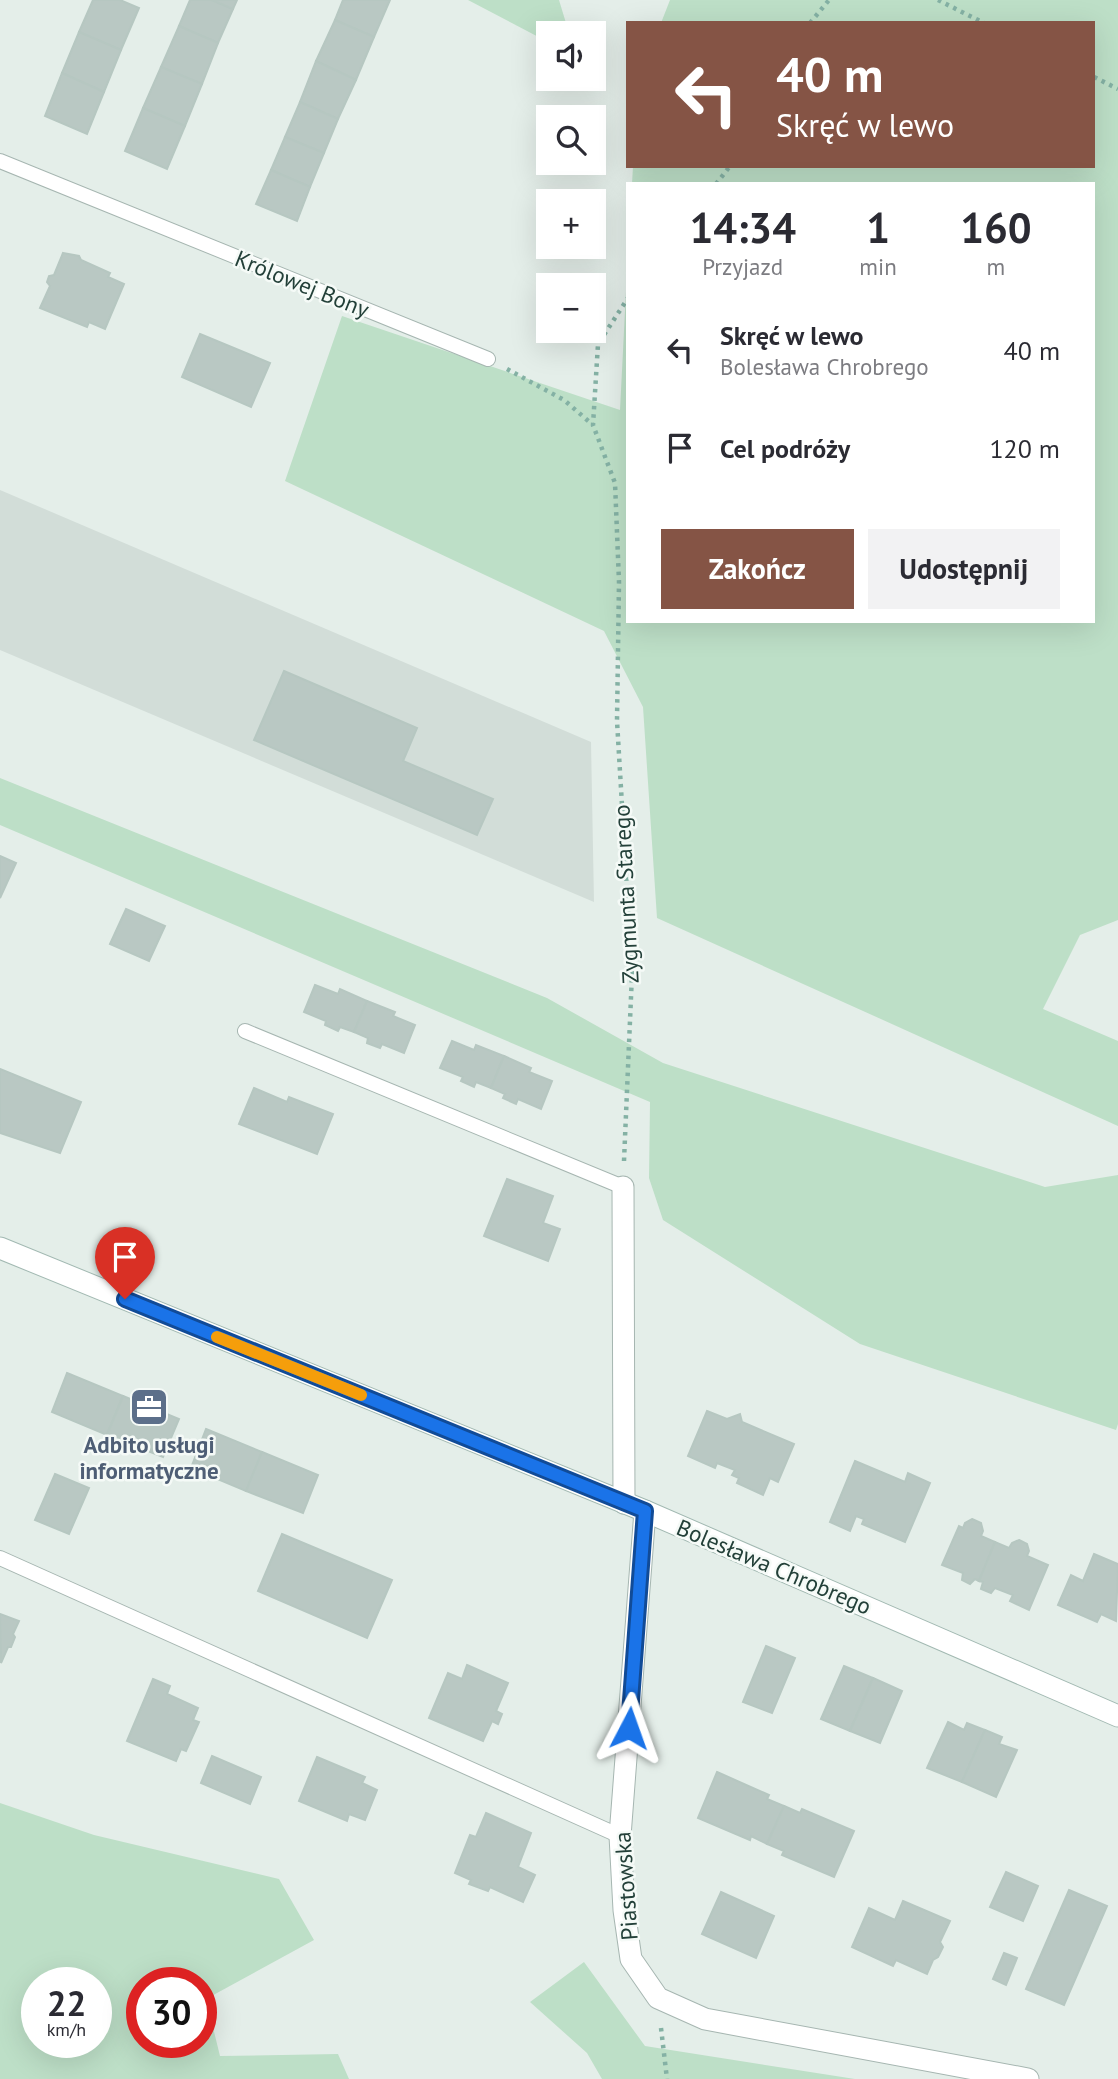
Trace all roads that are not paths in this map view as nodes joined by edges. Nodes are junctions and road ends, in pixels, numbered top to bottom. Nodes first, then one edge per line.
1 (0, 161) edge
2 (488, 359) road end
3 (245, 1031) dead end
4 (623, 1187) joint
5 (0, 1248) edge
6 (624, 1503) junction
7 (645, 1511) junction
8 (0, 1558) edge
9 (1118, 1716) edge
10 (620, 1836) junction
11 (1028, 2079) edge

1 - 2 lane, Królowej Bony
3 - 4 lane
4 - 6 street
5 - 6 street, Bolesława Chrobrego
6 - 7 street, Bolesława Chrobrego
7 - 9 street, Bolesława Chrobrego
7 - 10 street, Piastowska
8 - 10 lane
10 - 11 street, Piastowska

